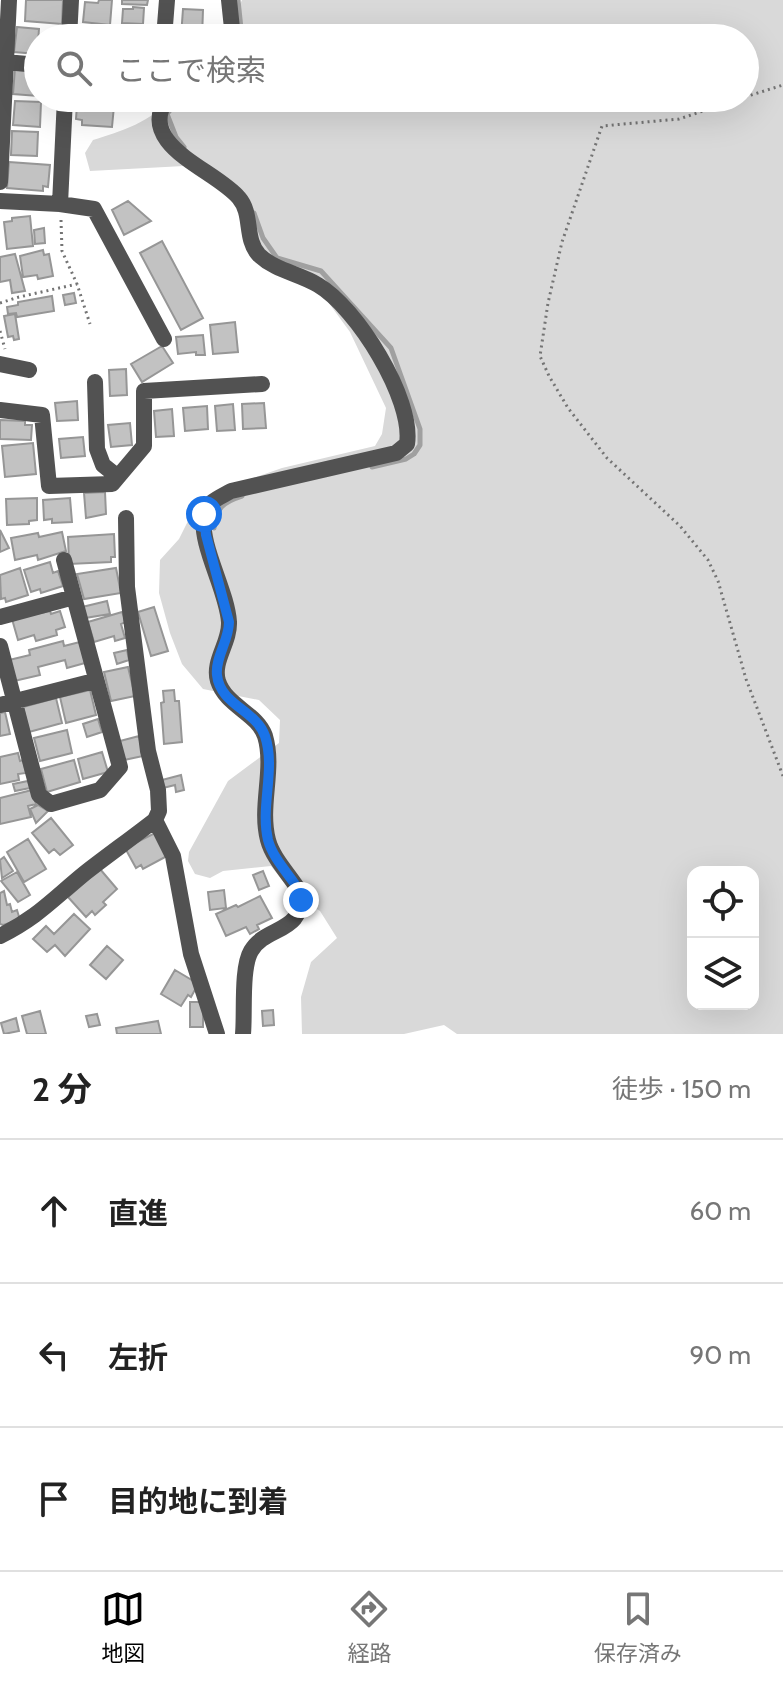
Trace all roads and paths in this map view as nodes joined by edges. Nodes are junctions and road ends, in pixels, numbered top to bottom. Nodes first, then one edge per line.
1 (9, 0) edge
2 (71, 0) edge
3 (167, 0) edge
4 (229, 0) edge
5 (70, 24) edge
6 (165, 24) edge
7 (232, 24) edge
8 (5, 62) junction
9 (24, 64) edge
10 (783, 85) edge
11 (759, 93) edge
12 (64, 112) edge
13 (160, 112) edge
14 (701, 112) edge
15 (0, 182) edge
16 (0, 201) edge
17 (60, 204) junction
18 (77, 284) junction
19 (0, 303) edge
20 (90, 324) dead end
21 (164, 339) dead end
22 (0, 364) edge
23 (29, 370) dead end
24 (95, 382) dead end
25 (262, 384) dead end
26 (0, 410) edge
27 (118, 477) junction
28 (126, 518) dead end
29 (64, 560) dead end
30 (74, 597) junction
31 (0, 617) edge
32 (0, 646) edge
33 (94, 681) junction
34 (7, 703) edge
35 (783, 776) edge
36 (155, 820) junction
37 (0, 936) edge
38 (217, 1034) edge
39 (243, 1034) edge

1 - 8 street
2 - 5 street
3 - 6 street
4 - 7 street
8 - 9 street
8 - 15 street
10 - 11 path
12 - 17 street
13 - 39 street
14 - 35 path
16 - 17 street
17 - 18 path
17 - 21 street
18 - 19 path
18 - 20 path
22 - 23 street
24 - 27 street
25 - 27 street
26 - 27 street
28 - 36 street
29 - 30 street
30 - 31 street
30 - 33 street
32 - 34 street
33 - 34 street
33 - 34 street
36 - 37 street
36 - 38 street

